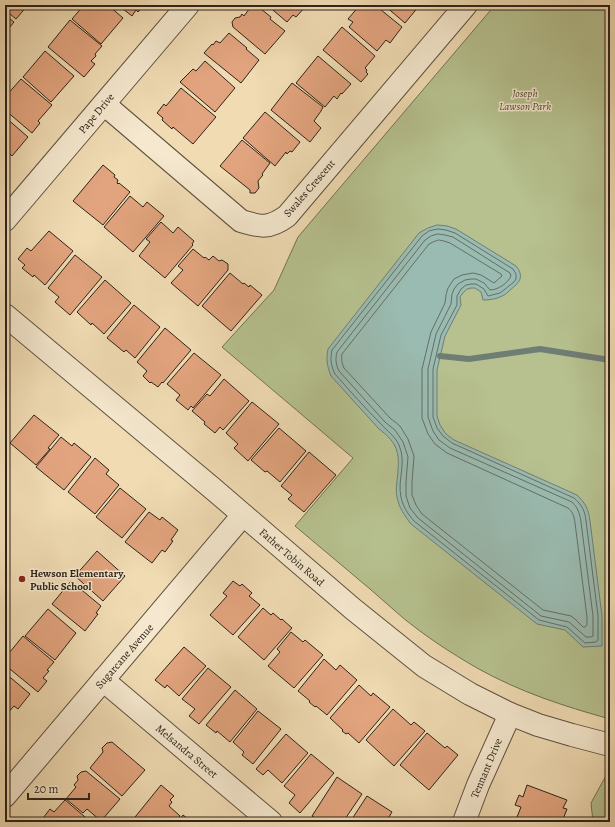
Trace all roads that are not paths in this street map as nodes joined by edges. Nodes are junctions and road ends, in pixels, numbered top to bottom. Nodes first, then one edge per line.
1 (188, 5) edge
2 (466, 5) edge
3 (104, 104) junction
4 (5, 220) edge
5 (5, 315) edge
6 (243, 515) junction
7 (103, 680) junction
8 (510, 714) junction
9 (610, 745) edge
10 (5, 796) edge
11 (271, 822) edge
12 (464, 822) edge

1 - 3 street, Pape Drive
2 - 3 street, Swales Crescent
3 - 4 street, Pape Drive
5 - 6 street, Father Tobin Road
6 - 7 street, Sugarcane Avenue
6 - 8 street, Father Tobin Road
7 - 10 street, Sugarcane Avenue
7 - 11 street, Melsandra Street
8 - 9 street, Father Tobin Road
8 - 12 street, Tennant Drive

